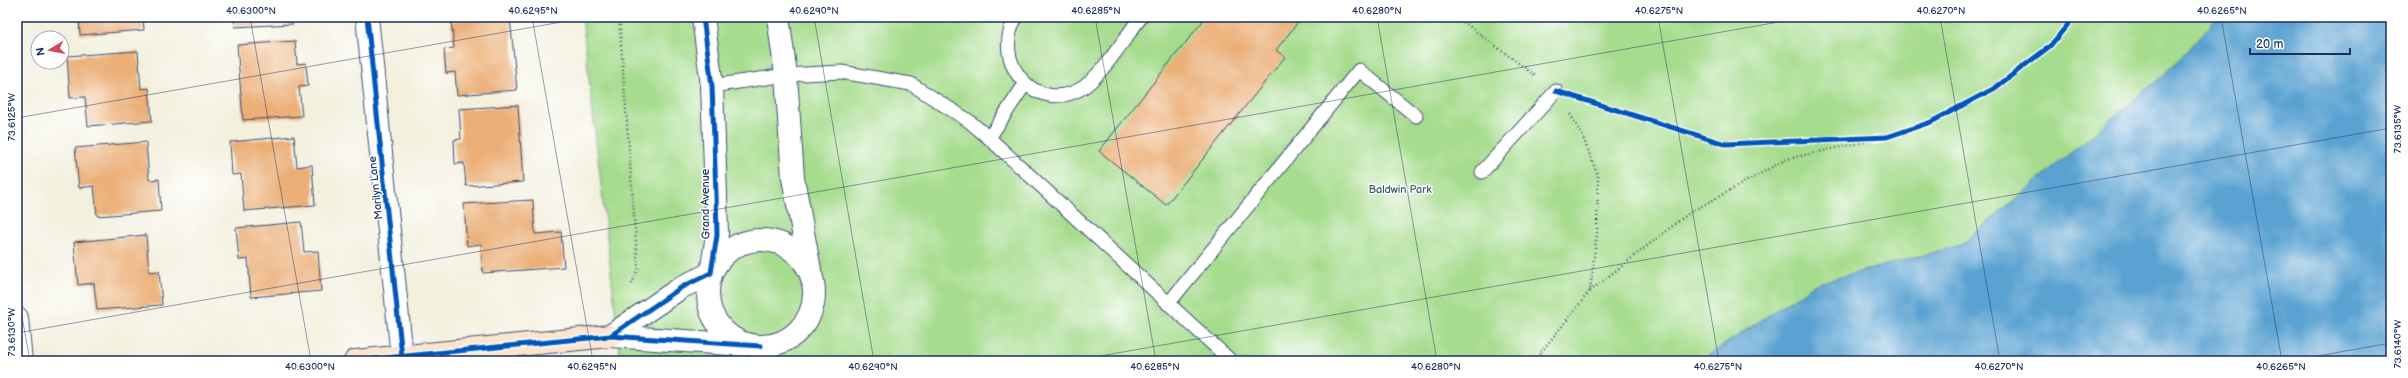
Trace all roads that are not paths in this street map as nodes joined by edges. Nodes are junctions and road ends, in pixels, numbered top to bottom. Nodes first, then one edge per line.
1 (368, 17) edge
2 (703, 17) edge
3 (778, 17) edge
4 (1016, 17) edge
5 (1142, 17) edge
6 (786, 75) junction
7 (1025, 84) junction
8 (712, 86) junction
9 (1556, 91) road end
10 (1416, 116) dead end
11 (989, 138) junction
12 (1482, 172) dead end
13 (810, 271) junction
14 (711, 273) junction
15 (1168, 304) junction
16 (17, 318) edge
17 (610, 336) junction
18 (761, 346) junction
19 (402, 357) junction
20 (21, 361) edge
21 (355, 361) edge
22 (1231, 361) edge

1 - 19 street, Marilyn Lane
2 - 8 street, Grand Avenue
3 - 6 street, Grand Avenue
4 - 7 lane
5 - 7 lane
6 - 8 lane
6 - 11 lane
6 - 13 street, Grand Avenue
7 - 11 lane
8 - 14 street, Grand Avenue
9 - 12 lane
10 - 15 lane
11 - 15 lane
13 - 14 street, Grand Avenue
13 - 18 street, Grand Avenue
14 - 17 street, Grand Avenue
14 - 18 street, Grand Avenue
15 - 22 lane
16 - 20 street
17 - 18 street, Grand Avenue
17 - 19 street, Grand Avenue
19 - 21 street, Grand Avenue

